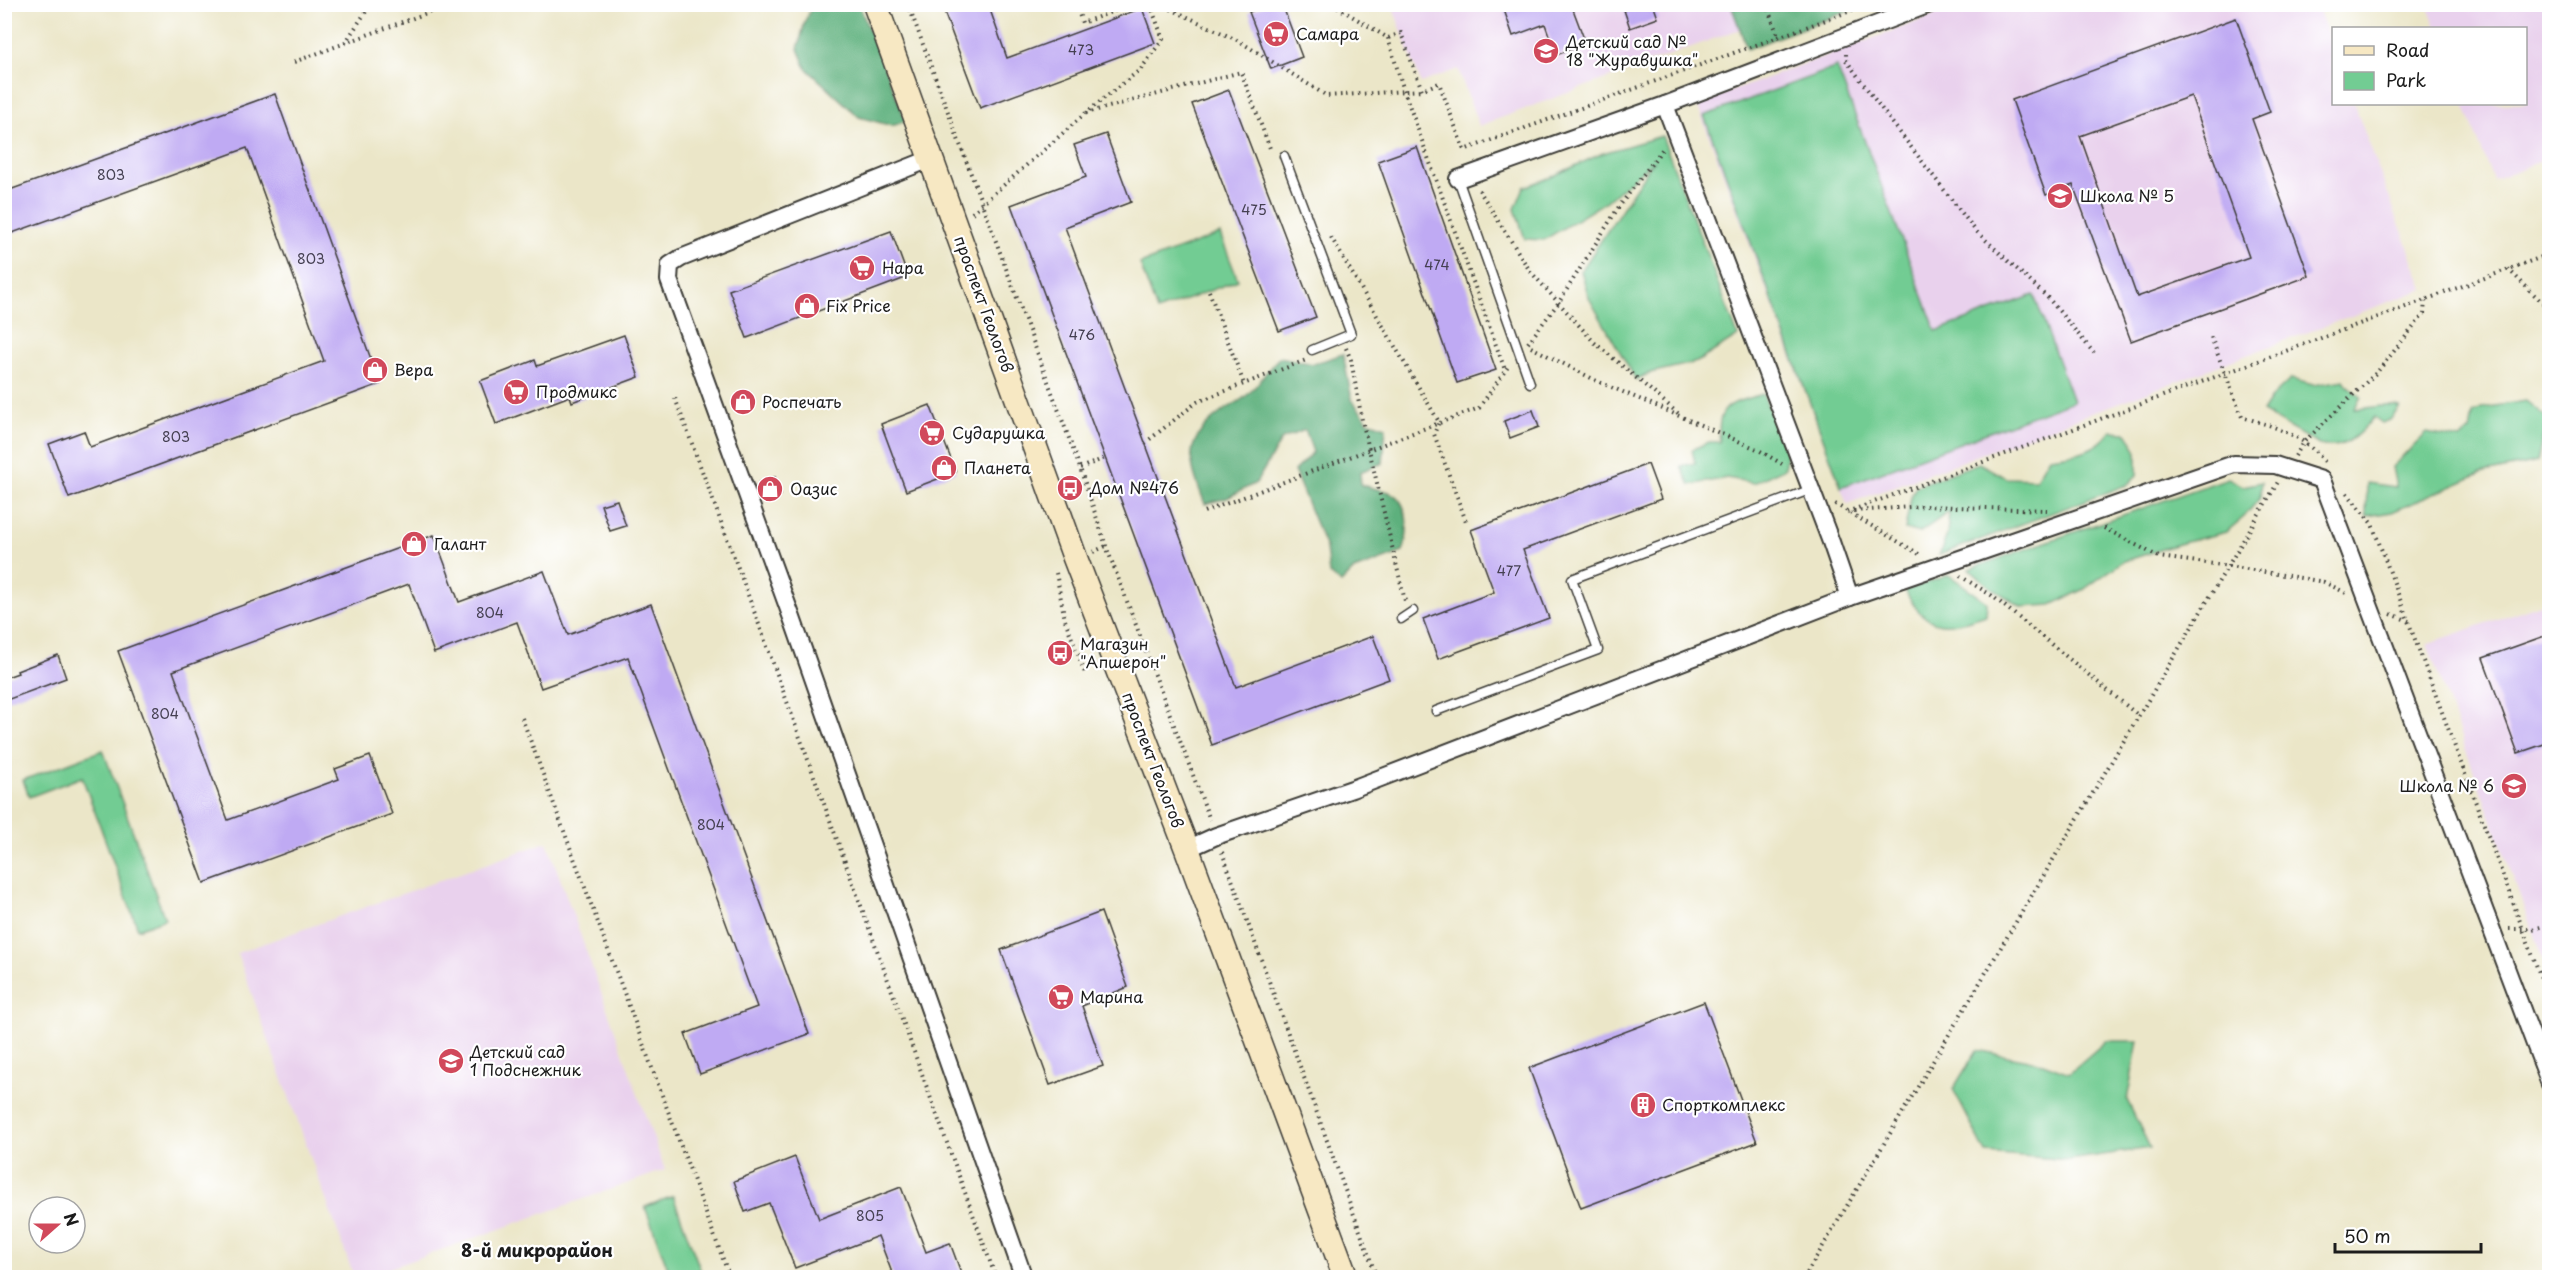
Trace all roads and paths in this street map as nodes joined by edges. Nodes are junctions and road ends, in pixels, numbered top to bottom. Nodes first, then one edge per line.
1 (371, 4) edge
2 (451, 4) edge
3 (875, 4) edge
4 (908, 4) edge
5 (1076, 4) edge
6 (1133, 4) edge
7 (1150, 4) edge
8 (1160, 4) edge
9 (1332, 4) edge
10 (1766, 4) edge
11 (1870, 4) edge
12 (1930, 4) edge
13 (1779, 37) junction
14 (1388, 38) junction
15 (1836, 40) junction
16 (344, 43) junction
17 (1788, 58) junction
18 (294, 62) dead end
19 (1422, 90) junction
20 (1404, 91) junction
21 (1665, 105) junction
22 (1086, 113) junction
23 (1668, 142) dead end
24 (1284, 156) dead end
25 (930, 159) junction
26 (1275, 160) dead end
27 (1463, 176) junction
28 (981, 205) junction
29 (956, 228) junction
30 (1326, 228) dead end
31 (2550, 254) edge
32 (2508, 269) junction
33 (1209, 291) dead end
34 (2425, 300) junction
35 (1558, 302) junction
36 (2550, 310) edge
37 (2211, 337) dead end
38 (1335, 349) dead end
39 (1519, 352) junction
40 (2094, 353) dead end
41 (1314, 354) joint
42 (1505, 371) junction
43 (2225, 373) junction
44 (1530, 383) dead end
45 (1244, 384) junction
46 (675, 398) dead end
47 (1685, 419) junction
48 (1438, 422) junction
49 (2305, 441) junction
50 (1145, 443) dead end
51 (1370, 450) junction
52 (1105, 458) dead end
53 (2329, 467) dead end
54 (1080, 468) junction
55 (2287, 469) junction
56 (1812, 489) junction
57 (2345, 489) dead end
58 (2051, 510) dead end
59 (1204, 512) dead end
60 (1847, 512) junction
61 (2083, 517) junction
62 (1467, 524) dead end
63 (1943, 565) junction
64 (2229, 566) junction
65 (1850, 597) junction
66 (2370, 605) junction
67 (1407, 615) dead end
68 (2409, 621) junction
69 (1436, 711) dead end
70 (2139, 716) junction
71 (522, 718) dead end
72 (1216, 836) junction
73 (1187, 849) junction
74 (2550, 1002) edge
75 (2550, 1084) edge
76 (730, 1278) edge
77 (996, 1278) edge
78 (1024, 1278) edge
79 (1346, 1278) edge
80 (1377, 1278) edge
81 (1804, 1278) edge

1 - 16 path
2 - 16 path
3 - 25 street, проспект Геологов
4 - 28 path
5 - 6 path
7 - 22 path
8 - 20 path
9 - 14 path
10 - 13 path
11 - 13 path
12 - 15 street
13 - 17 path
13 - 19 path
14 - 19 path
14 - 20 path
15 - 17 street
15 - 40 path
16 - 18 path
17 - 21 street
19 - 20 path
20 - 42 path
21 - 27 street
21 - 56 street
22 - 26 path
22 - 28 path
23 - 35 path
24 - 41 lane
25 - 29 street, проспект Геологов
25 - 78 street
27 - 35 path
27 - 39 lane
28 - 29 path
28 - 54 path
29 - 73 street, проспект Геологов
30 - 48 path
31 - 32 path
32 - 34 path
32 - 36 path
33 - 45 path
34 - 43 path
34 - 49 path
35 - 47 path
35 - 47 path
37 - 43 path
38 - 51 path
39 - 42 path
39 - 44 lane
41 - 45 path
42 - 48 path
43 - 49 path
43 - 60 path
45 - 50 path
46 - 77 path
47 - 56 path
48 - 51 path
48 - 62 path
49 - 53 path
49 - 55 path
51 - 59 path
51 - 67 path
52 - 54 path
54 - 72 path
55 - 61 street
55 - 64 path
55 - 66 street
56 - 60 path
56 - 65 street
56 - 69 lane
57 - 68 path
58 - 60 path
60 - 63 path
61 - 63 street
61 - 64 path
63 - 65 street
63 - 70 path
64 - 66 path
64 - 70 path
65 - 72 street
66 - 68 path
66 - 75 street
68 - 74 path
70 - 81 path
71 - 76 path
72 - 73 street
72 - 80 path
73 - 79 street, проспект Геологов

